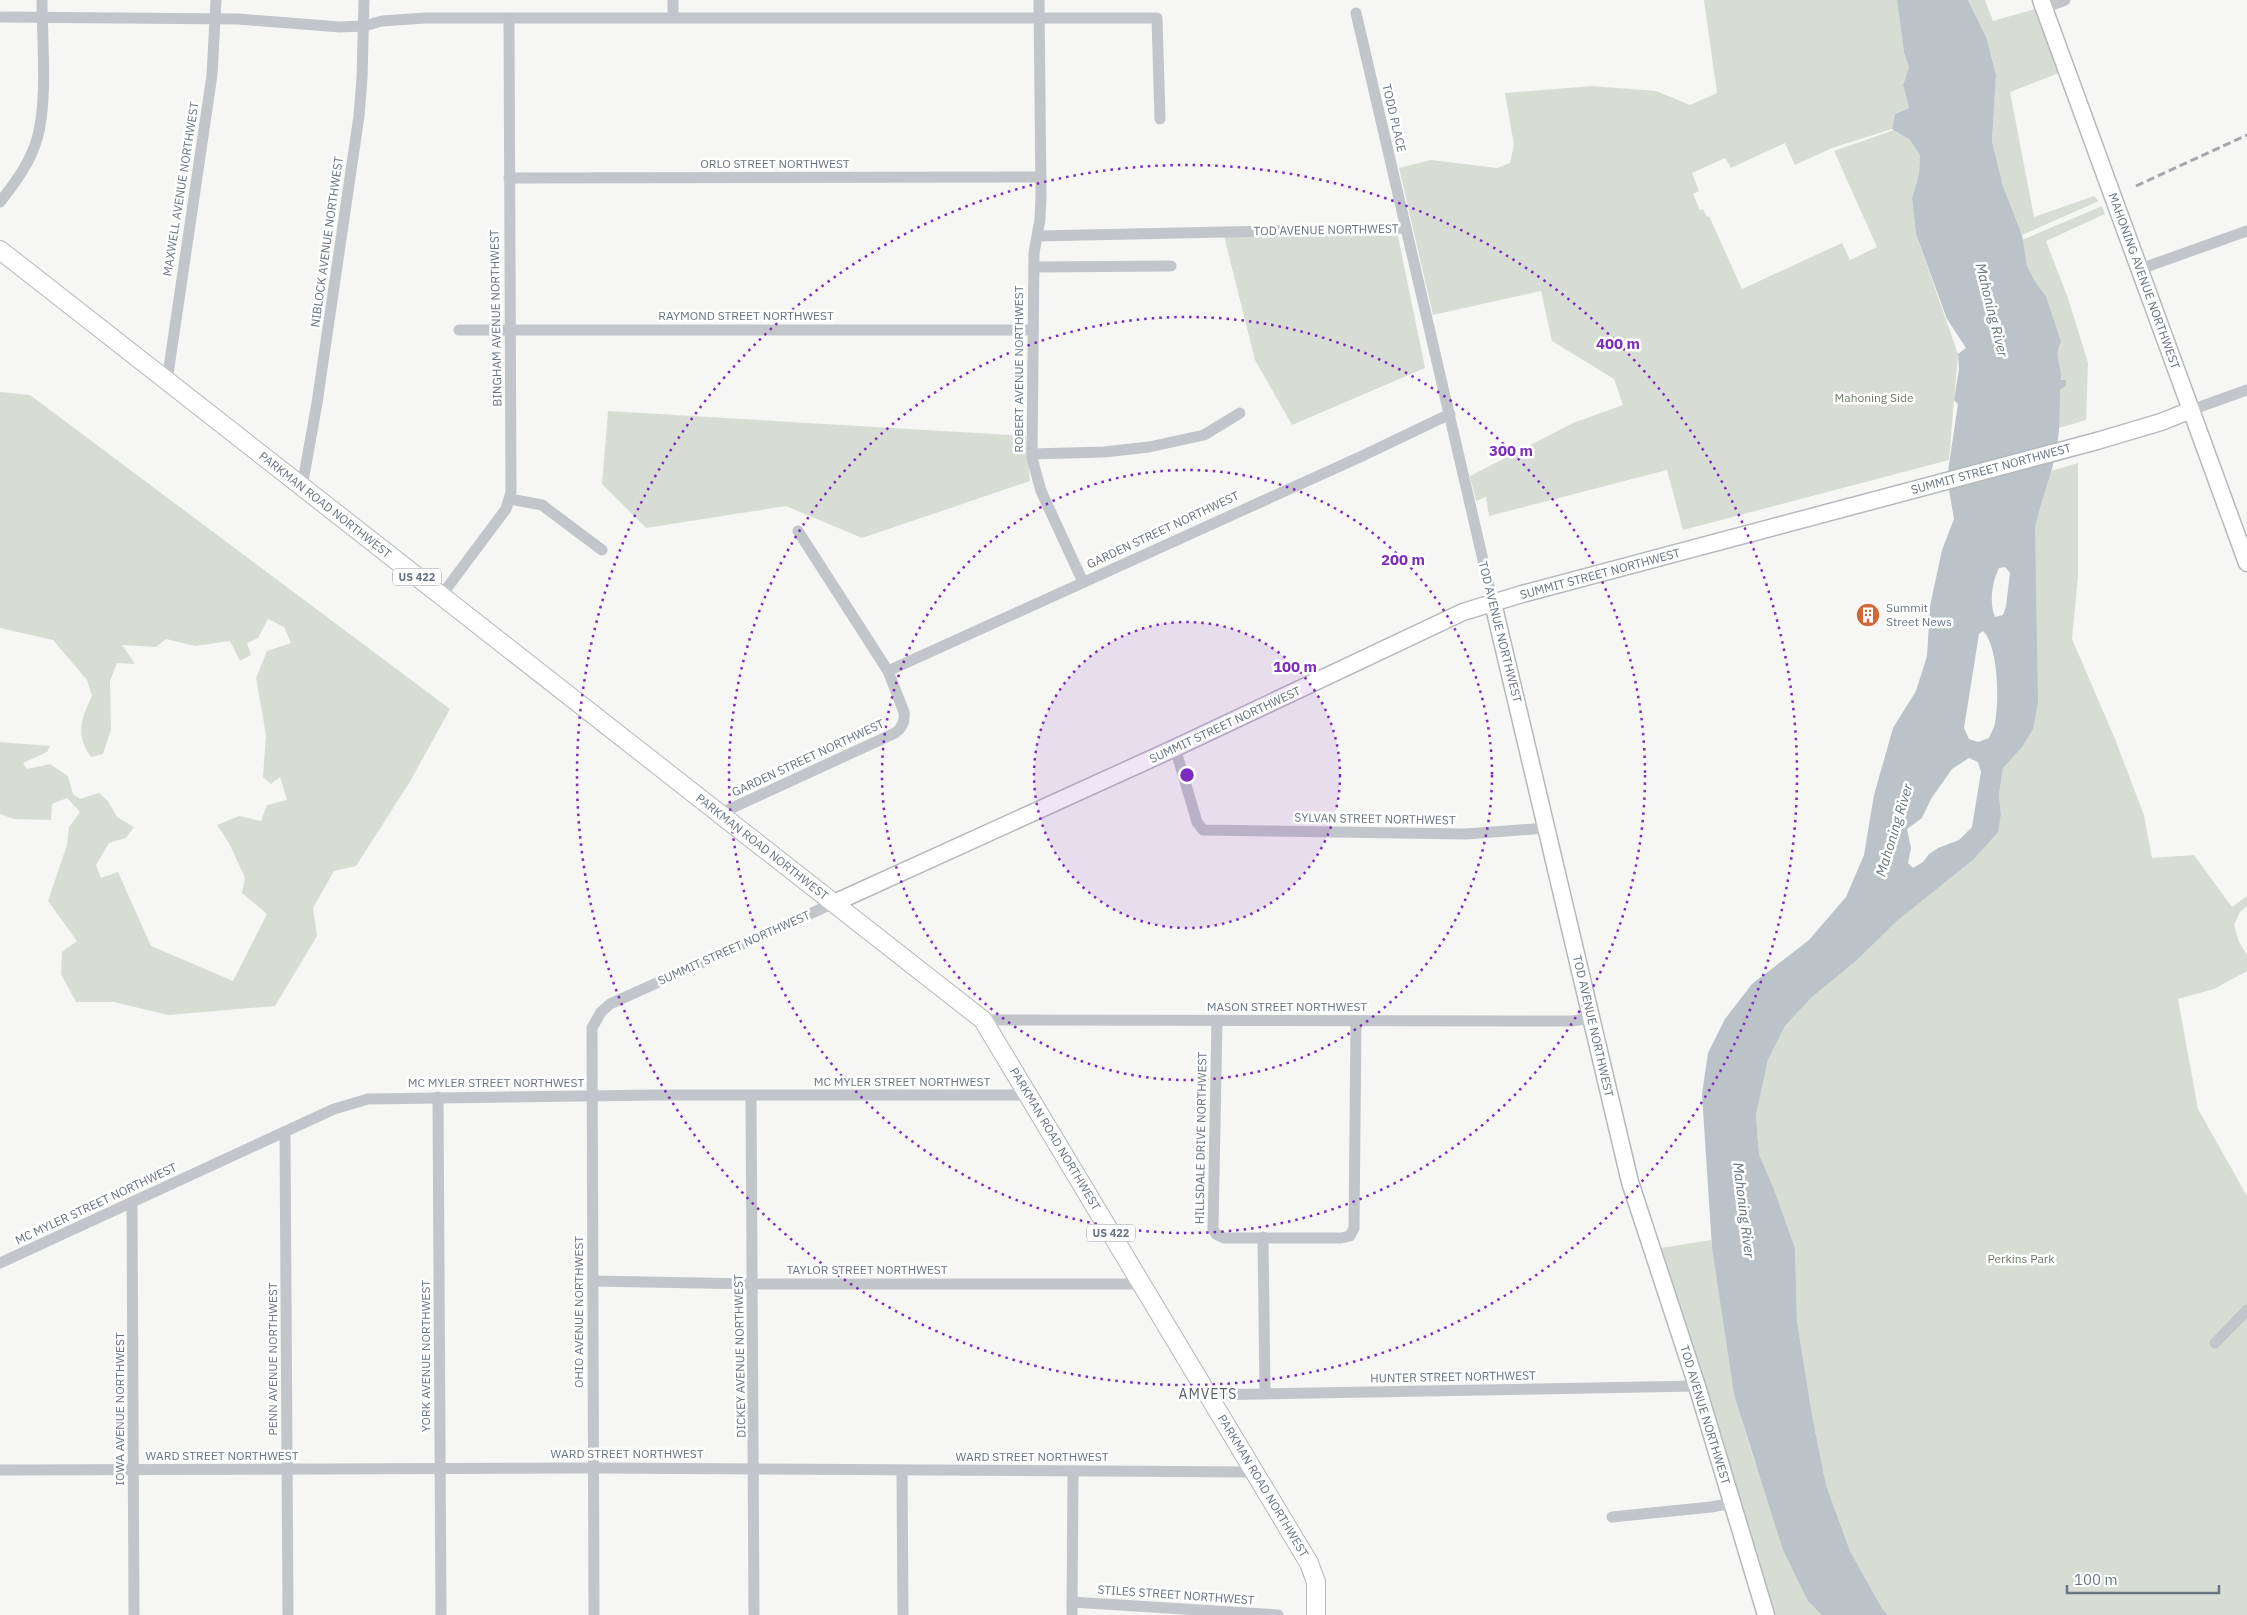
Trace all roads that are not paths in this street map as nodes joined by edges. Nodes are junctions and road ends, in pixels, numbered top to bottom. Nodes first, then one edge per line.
1 (42, 0) edge
2 (216, 0) edge
3 (364, 0) edge
4 (673, 0) edge
5 (1039, 0) edge
6 (2066, 0) edge
7 (2042, 4) edge
8 (1356, 14) dead end
9 (0, 17) edge
10 (42, 17) junction
11 (673, 17) junction
12 (216, 18) junction
13 (509, 18) junction
14 (1039, 18) junction
15 (364, 26) junction
16 (1160, 119) dead end
17 (1041, 177) junction
18 (509, 178) junction
19 (0, 202) edge
20 (1406, 228) junction
21 (2247, 231) edge
22 (1038, 236) junction
23 (0, 250) edge
24 (1171, 266) dead end
25 (1034, 267) junction
26 (2140, 269) junction
27 (510, 329) junction
28 (459, 330) dead end
29 (1033, 330) junction
30 (167, 381) junction
31 (2247, 390) edge
32 (2191, 410) junction
33 (1240, 413) dead end
34 (1450, 414) junction
35 (1032, 454) junction
36 (302, 487) junction
37 (510, 499) junction
38 (798, 530) dead end
39 (602, 550) dead end
40 (2246, 560) edge
41 (1083, 582) junction
42 (441, 596) junction
43 (1493, 603) junction
44 (888, 671) junction
45 (1175, 748) junction
46 (719, 814) junction
47 (1547, 828) junction
48 (834, 903) junction
49 (600, 1012) joint
50 (1591, 1018) junction
51 (983, 1020) junction
52 (1217, 1020) junction
53 (1356, 1021) junction
54 (1028, 1095) junction
55 (591, 1096) junction
56 (751, 1096) junction
57 (438, 1097) junction
58 (285, 1132) junction
59 (132, 1202) junction
60 (1264, 1238) junction
61 (0, 1263) edge
62 (593, 1281) junction
63 (753, 1284) junction
64 (1141, 1284) junction
65 (2247, 1310) edge
66 (2215, 1343) dead end
67 (1697, 1386) junction
68 (1265, 1393) junction
69 (1208, 1395) junction
70 (440, 1468) junction
71 (594, 1468) junction
72 (287, 1469) junction
73 (754, 1469) junction
74 (0, 1470) edge
75 (134, 1470) junction
76 (902, 1470) junction
77 (1073, 1471) junction
78 (1254, 1472) junction
79 (1733, 1503) junction
80 (1612, 1516) dead end
81 (1072, 1602) junction
82 (134, 1615) edge
83 (288, 1615) edge
84 (441, 1615) edge
85 (594, 1615) edge
86 (754, 1615) edge
87 (903, 1615) edge
88 (1072, 1615) edge
89 (1278, 1615) edge
90 (1316, 1615) edge
91 (1766, 1615) edge

1 - 10 street
2 - 12 street, MAXWELL AVENUE NORTHWEST
3 - 15 street, NIBLOCK AVENUE NORTHWEST
4 - 11 street
5 - 14 street
6 - 7 street
7 - 26 main road, MAHONING AVENUE NORTHWEST
8 - 20 street, TODD PLACE
9 - 10 street
10 - 12 street
10 - 19 street
11 - 13 street
11 - 14 street
12 - 15 street
12 - 30 street, MAXWELL AVENUE NORTHWEST
13 - 15 street
13 - 18 street, BINGHAM AVENUE NORTHWEST
14 - 16 street
14 - 17 street
15 - 36 street, NIBLOCK AVENUE NORTHWEST
17 - 18 street, ORLO STREET NORTHWEST
17 - 22 street
18 - 27 street, BINGHAM AVENUE NORTHWEST
20 - 22 street, TOD AVENUE NORTHWEST
20 - 34 street, TOD AVENUE NORTHWEST
21 - 26 street
22 - 25 street, ROBERT AVENUE NORTHWEST
23 - 30 main road, PARKMAN ROAD NORTHWEST / US 422
24 - 25 street
25 - 29 street, ROBERT AVENUE NORTHWEST
26 - 32 main road, MAHONING AVENUE NORTHWEST
27 - 28 street, RAYMOND STREET NORTHWEST
27 - 29 street, RAYMOND STREET NORTHWEST
27 - 37 street, BINGHAM AVENUE NORTHWEST
29 - 35 street, ROBERT AVENUE NORTHWEST
30 - 36 main road, PARKMAN ROAD NORTHWEST / US 422
31 - 32 street, SUMMIT STREET NORTHWEST
32 - 40 main road, MAHONING AVENUE NORTHWEST
32 - 43 main road, SUMMIT STREET NORTHWEST
33 - 35 street
34 - 41 street, GARDEN STREET NORTHWEST
34 - 43 street, TOD AVENUE NORTHWEST
35 - 41 street, ROBERT AVENUE NORTHWEST
36 - 42 main road, PARKMAN ROAD NORTHWEST / US 422
37 - 39 street
37 - 42 street
38 - 44 street
41 - 44 street, GARDEN STREET NORTHWEST
42 - 46 main road, PARKMAN ROAD NORTHWEST / US 422
43 - 45 main road, SUMMIT STREET NORTHWEST
43 - 47 main road, TOD AVENUE NORTHWEST
44 - 46 street, GARDEN STREET NORTHWEST
45 - 47 street, SYLVAN STREET NORTHWEST
45 - 48 main road, SUMMIT STREET NORTHWEST
46 - 48 main road, PARKMAN ROAD NORTHWEST / US 422
47 - 50 main road, TOD AVENUE NORTHWEST
48 - 49 street, SUMMIT STREET NORTHWEST
48 - 51 main road, PARKMAN ROAD NORTHWEST / US 422
49 - 55 street, OHIO AVENUE NORTHWEST
50 - 53 street, MASON STREET NORTHWEST
50 - 67 main road, TOD AVENUE NORTHWEST
51 - 52 street, MASON STREET NORTHWEST
51 - 54 main road, PARKMAN ROAD NORTHWEST / US 422
52 - 53 street, MASON STREET NORTHWEST
52 - 60 street, HILLSDALE DRIVE NORTHWEST
53 - 60 street, HILLSDALE DRIVE NORTHWEST
54 - 56 street, MC MYLER STREET NORTHWEST
54 - 64 main road, PARKMAN ROAD NORTHWEST / US 422
55 - 56 street, MC MYLER STREET NORTHWEST
55 - 57 street, MC MYLER STREET NORTHWEST
55 - 62 street, OHIO AVENUE NORTHWEST
56 - 63 street, DICKEY AVENUE NORTHWEST
57 - 58 street, MC MYLER STREET NORTHWEST
57 - 70 street, YORK AVENUE NORTHWEST
58 - 59 street, MC MYLER STREET NORTHWEST
58 - 72 street, PENN AVENUE NORTHWEST
59 - 61 street, MC MYLER STREET NORTHWEST
59 - 75 street, IOWA AVENUE NORTHWEST
60 - 68 street
62 - 63 street, TAYLOR STREET NORTHWEST
62 - 71 street, OHIO AVENUE NORTHWEST
63 - 64 street, TAYLOR STREET NORTHWEST
63 - 73 street, DICKEY AVENUE NORTHWEST
64 - 69 main road, PARKMAN ROAD NORTHWEST / US 422
65 - 66 street
67 - 68 street, HUNTER STREET NORTHWEST
67 - 79 main road, TOD AVENUE NORTHWEST
68 - 69 street, HUNTER STREET NORTHWEST
69 - 78 main road, PARKMAN ROAD NORTHWEST / US 422
70 - 71 street, WARD STREET NORTHWEST
70 - 72 street, WARD STREET NORTHWEST
70 - 84 street, YORK AVENUE NORTHWEST
71 - 73 street, WARD STREET NORTHWEST
71 - 85 street, OHIO AVENUE NORTHWEST
72 - 75 street, WARD STREET NORTHWEST
72 - 83 street, PENN AVENUE NORTHWEST
73 - 76 street, WARD STREET NORTHWEST
73 - 86 street, DICKEY AVENUE NORTHWEST
74 - 75 street, WARD STREET NORTHWEST
75 - 82 street, IOWA AVENUE NORTHWEST
76 - 77 street, WARD STREET NORTHWEST
76 - 87 street
77 - 78 street, WARD STREET NORTHWEST
77 - 81 street
78 - 90 main road, PARKMAN ROAD NORTHWEST / US 422
79 - 80 street
79 - 91 main road, TOD AVENUE NORTHWEST
81 - 88 street
81 - 89 street, STILES STREET NORTHWEST

